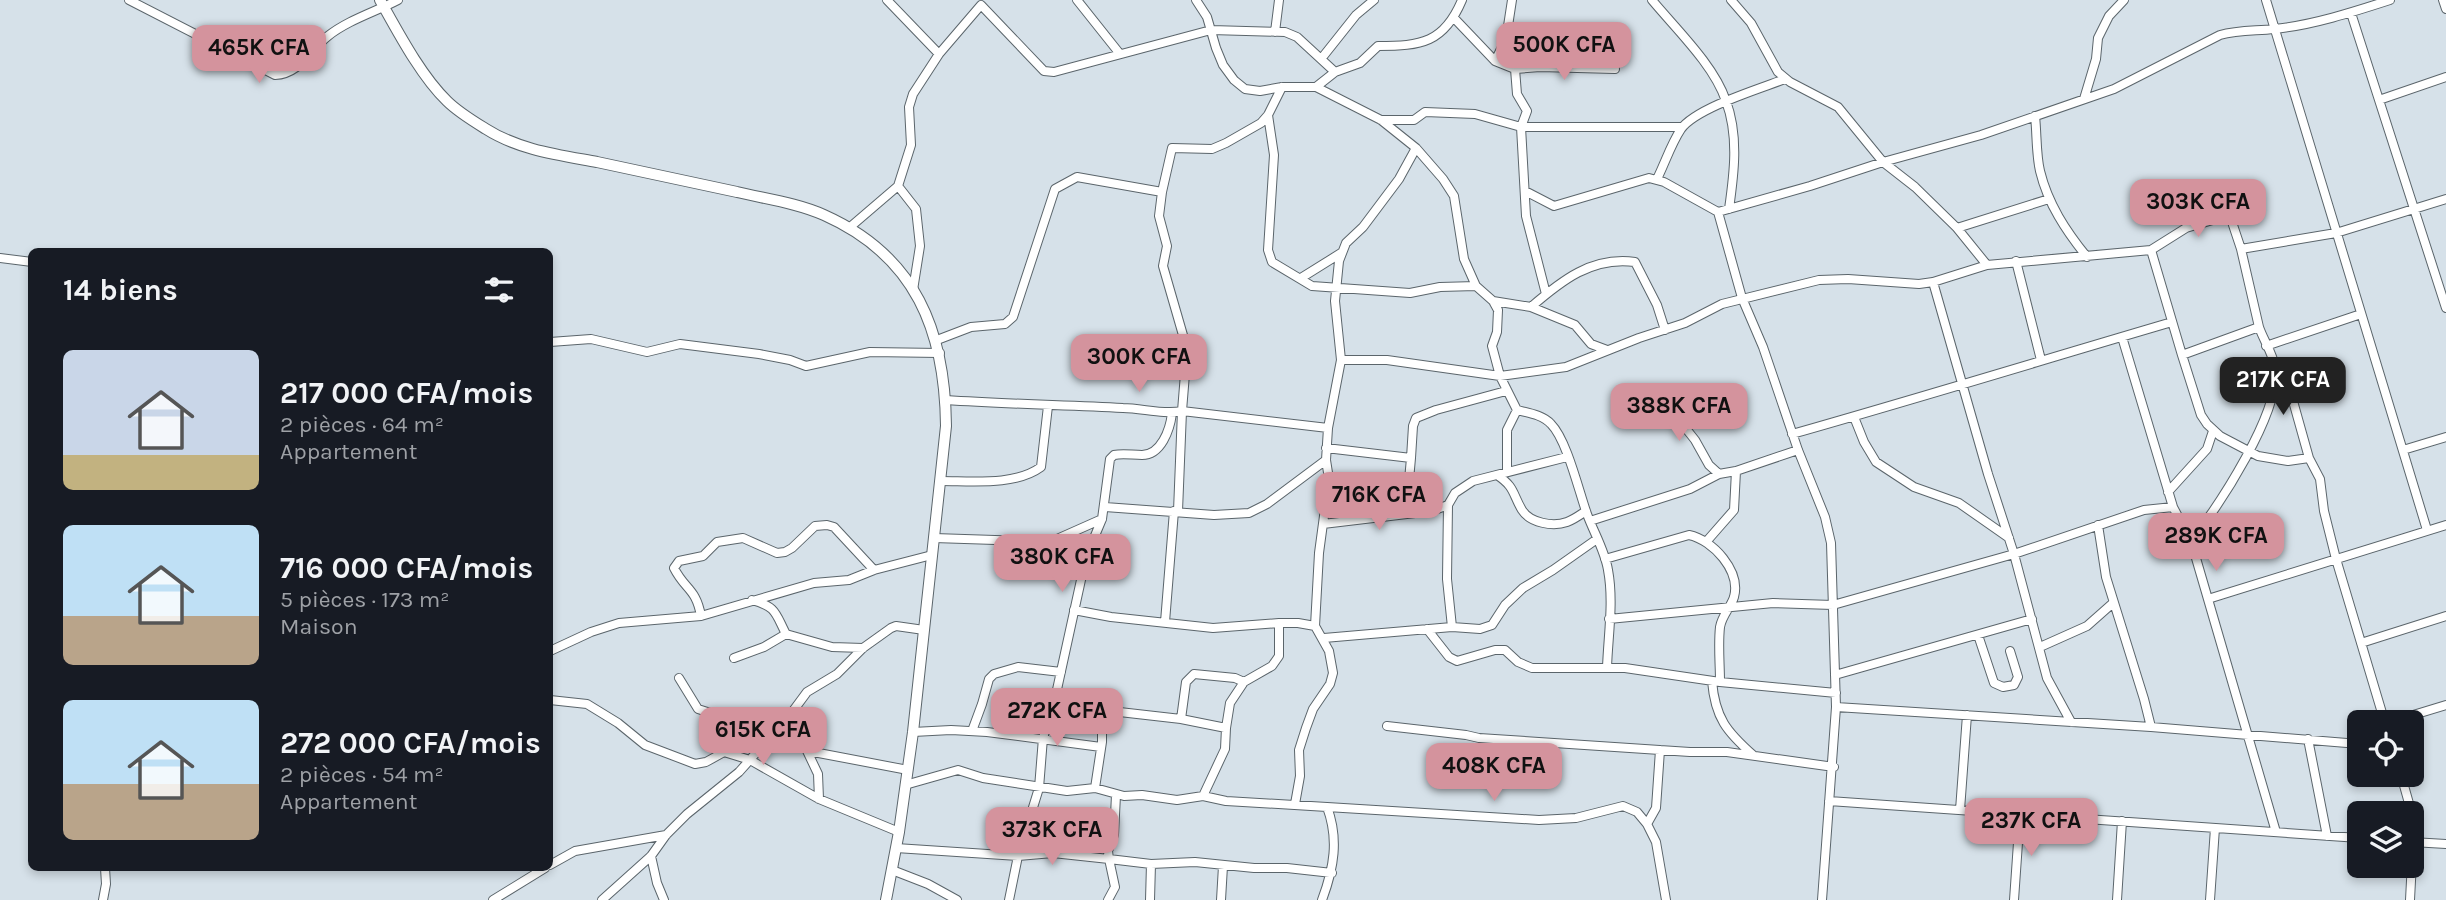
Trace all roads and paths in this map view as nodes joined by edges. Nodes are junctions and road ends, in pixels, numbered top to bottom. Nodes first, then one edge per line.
1 (129, 0) edge
2 (398, 0) edge
3 (887, 0) edge
4 (1077, 0) edge
5 (1196, 0) edge
6 (1279, 0) edge
7 (1374, 0) edge
8 (1462, 0) edge
9 (1512, 0) edge
10 (1652, 0) edge
11 (1731, 0) edge
12 (2124, 0) edge
13 (2266, 0) edge
14 (2390, 0) edge
15 (2443, 0) edge
16 (982, 2) edge
17 (382, 4) edge
18 (2446, 9) edge
19 (2351, 13) junction
20 (1454, 18) junction
21 (2276, 29) junction
22 (1211, 30) junction
23 (1275, 32) junction
24 (939, 54) junction
25 (1120, 54) junction
26 (1321, 60) junction
27 (1495, 61) junction
28 (1515, 69) junction
29 (1615, 69) dead end
30 (1335, 72) junction
31 (2446, 77) edge
32 (1785, 79) junction
33 (1282, 87) junction
34 (1316, 87) junction
35 (2084, 99) junction
36 (2379, 100) junction
37 (1727, 101) junction
38 (1268, 115) junction
39 (2035, 116) junction
40 (1381, 120) junction
41 (1521, 127) junction
42 (1682, 127) junction
43 (1416, 148) junction
44 (1883, 162) junction
45 (1657, 179) junction
46 (898, 186) junction
47 (1525, 191) junction
48 (1162, 192) junction
49 (2049, 199) junction
50 (2446, 199) edge
51 (1730, 209) junction
52 (2414, 209) junction
53 (1718, 212) junction
54 (849, 228) junction
55 (1957, 228) junction
56 (2336, 233) junction
57 (2241, 249) junction
58 (2151, 250) junction
59 (1340, 253) junction
60 (2087, 257) junction
61 (0, 258) edge
62 (28, 261) edge
63 (2016, 261) junction
64 (1987, 265) junction
65 (1301, 278) junction
66 (1933, 282) junction
67 (1476, 286) junction
68 (1335, 288) junction
69 (913, 290) junction
70 (1546, 294) junction
71 (1742, 298) junction
72 (1493, 301) junction
73 (2445, 304) edge
74 (1531, 307) junction
75 (2361, 314) junction
76 (2172, 322) junction
77 (2259, 327) junction
78 (1665, 330) junction
79 (2122, 337) junction
80 (937, 340) junction
81 (553, 342) edge
82 (2266, 346) junction
83 (1607, 350) junction
84 (940, 353) junction
85 (2182, 355) junction
86 (1342, 360) junction
87 (2041, 360) junction
88 (2275, 367) junction
89 (1500, 376) junction
90 (1964, 386) junction
91 (1506, 391) junction
92 (1671, 392) dead end
93 (946, 400) junction
94 (1048, 406) junction
95 (1517, 410) junction
96 (1182, 411) junction
97 (1172, 413) junction
98 (1854, 417) junction
99 (1328, 428) junction
100 (2213, 431) junction
101 (1792, 434) junction
102 (2446, 437) edge
103 (1326, 448) junction
104 (1798, 450) junction
105 (2403, 450) junction
106 (2249, 452) junction
107 (1567, 457) junction
108 (1411, 458) junction
109 (2309, 458) junction
110 (1326, 460) junction
111 (1736, 471) junction
112 (1507, 472) junction
113 (1719, 474) junction
114 (1497, 475) junction
115 (941, 481) junction
116 (2168, 492) junction
117 (1448, 505) junction
118 (1105, 507) junction
119 (2173, 507) junction
120 (1176, 511) junction
121 (1432, 511) junction
122 (1586, 511) junction
123 (1102, 519) junction
124 (1590, 521) junction
125 (1324, 524) junction
126 (2098, 525) junction
127 (2446, 525) edge
128 (2427, 530) junction
129 (934, 538) junction
130 (2009, 538) junction
131 (1057, 539) junction
132 (1597, 539) junction
133 (2191, 541) junction
134 (1706, 542) junction
135 (2014, 554) junction
136 (932, 555) junction
137 (1086, 557) junction
138 (1605, 559) junction
139 (2336, 559) junction
140 (874, 570) junction
141 (2208, 599) junction
142 (752, 600) junction
143 (2113, 603) junction
144 (1833, 605) junction
145 (1730, 606) junction
146 (1074, 610) junction
147 (701, 616) junction
148 (2446, 617) edge
149 (1609, 619) junction
150 (2032, 619) junction
151 (1165, 622) junction
152 (1279, 623) junction
153 (1315, 626) junction
154 (1452, 627) junction
155 (1427, 629) junction
156 (924, 630) junction
157 (786, 634) junction
158 (1978, 635) junction
159 (1324, 638) junction
160 (2361, 643) junction
161 (863, 648) junction
162 (2040, 648) junction
163 (553, 650) edge
164 (2010, 651) dead end
165 (734, 658) dead end
166 (1607, 668) junction
167 (1061, 672) junction
168 (1835, 675) junction
169 (679, 678) dead end
170 (1244, 682) junction
171 (1716, 682) junction
172 (1836, 693) junction
173 (553, 700) edge
174 (1054, 703) junction
175 (2446, 705) edge
176 (1836, 707) junction
177 (1102, 710) junction
178 (2382, 710) edge
179 (2424, 712) edge
180 (790, 715) junction
181 (1967, 715) junction
182 (1181, 719) junction
183 (2071, 722) junction
184 (1387, 726) dead end
185 (780, 727) junction
186 (2151, 727) junction
187 (1226, 728) junction
188 (972, 731) junction
189 (913, 732) junction
190 (2248, 734) junction
191 (1043, 738) junction
192 (2308, 740) junction
193 (2347, 743) edge
194 (1101, 747) junction
195 (1660, 750) junction
196 (808, 751) junction
197 (1753, 755) junction
198 (750, 760) junction
199 (1833, 767) junction
200 (908, 770) junction
201 (905, 785) junction
202 (1039, 788) junction
203 (1096, 788) junction
204 (1116, 794) junction
205 (1203, 796) junction
206 (819, 799) junction
207 (1829, 801) junction
208 (1295, 804) junction
209 (1327, 807) junction
210 (1960, 810) junction
211 (2020, 814) junction
212 (2122, 821) junction
213 (1647, 824) junction
214 (2215, 828) junction
215 (899, 832) junction
216 (2276, 832) junction
217 (666, 835) junction
218 (2327, 836) junction
219 (2347, 837) edge
220 (2424, 843) edge
221 (2446, 844) edge
222 (896, 848) junction
223 (651, 856) junction
224 (1018, 856) junction
225 (1109, 859) junction
226 (553, 864) edge
227 (1151, 864) junction
228 (1223, 866) junction
229 (892, 870) junction
230 (106, 871) edge
231 (540, 871) edge
232 (1332, 873) junction
233 (2411, 878) edge
234 (103, 900) edge
235 (493, 900) edge
236 (602, 900) edge
237 (664, 900) edge
238 (886, 900) edge
239 (957, 900) edge
240 (1009, 900) edge
241 (1108, 900) edge
242 (1150, 900) edge
243 (1221, 900) edge
244 (1322, 900) edge
245 (1666, 900) edge
246 (1822, 900) edge
247 (2014, 900) edge
248 (2117, 900) edge
249 (2210, 900) edge
250 (2410, 900) edge

1 - 17 street
2 - 17 street
3 - 24 street
4 - 25 street
5 - 22 street
6 - 23 street
7 - 26 street
8 - 20 street
9 - 27 street
10 - 37 street
11 - 32 street
12 - 35 street
13 - 21 street
14 - 19 street
15 - 18 street
16 - 24 street
16 - 25 street
17 - 54 main road
19 - 21 street
19 - 36 street
20 - 27 street
20 - 30 street
21 - 35 street
21 - 56 street
22 - 23 street
22 - 25 street
22 - 33 street
23 - 26 street
24 - 46 street
26 - 30 street
27 - 28 street
28 - 29 street
28 - 41 street
30 - 34 street
31 - 36 street
32 - 37 street
32 - 44 street
33 - 34 street
33 - 38 street
34 - 40 street
35 - 39 street
36 - 52 street
37 - 42 street
37 - 51 street
38 - 48 street
38 - 65 street
39 - 44 street
39 - 49 street
40 - 41 street
40 - 43 street
41 - 42 street
41 - 47 street
42 - 45 street
43 - 59 street
43 - 67 street
44 - 51 street
44 - 55 street
45 - 47 street
45 - 53 street
46 - 54 street
46 - 69 street
47 - 70 street
48 - 80 street
48 - 96 street
49 - 55 street
49 - 60 street
50 - 52 street
51 - 53 street
52 - 56 street
52 - 73 street
53 - 71 street
54 - 69 main road
55 - 64 street
56 - 57 street
56 - 75 street
57 - 58 street
57 - 77 street
58 - 60 street
58 - 76 street
59 - 65 street
59 - 68 street
60 - 63 street
61 - 62 street
63 - 64 street
63 - 87 street
64 - 66 street
65 - 68 street
66 - 71 street
66 - 90 street
67 - 68 street
67 - 72 street
68 - 86 street
69 - 80 main road
70 - 74 street
70 - 78 street
71 - 78 street
71 - 101 street
72 - 74 street
72 - 89 street
74 - 83 street
75 - 82 street
75 - 105 street
76 - 79 street
76 - 85 street
77 - 82 street
77 - 85 street
78 - 83 street
79 - 87 street
79 - 116 street
80 - 84 main road
81 - 84 street
82 - 88 street
83 - 89 street
84 - 93 main road
85 - 100 street
86 - 89 street
86 - 99 street
87 - 90 street
88 - 106 street
88 - 109 street
89 - 91 street
90 - 98 street
90 - 130 street
91 - 95 street
91 - 108 street
92 - 113 street
93 - 94 street
93 - 115 main road
94 - 97 street
94 - 115 street
95 - 107 street
95 - 112 street
96 - 97 street
96 - 99 street
96 - 120 street
97 - 118 street
98 - 101 street
98 - 130 street
99 - 103 street
100 - 106 street
100 - 116 street
101 - 104 street
102 - 105 street
103 - 108 street
103 - 110 street
104 - 111 street
104 - 144 street
105 - 128 street
106 - 109 street
106 - 133 street
107 - 112 street
107 - 122 street
108 - 121 street
109 - 139 street
110 - 120 street
110 - 125 street
111 - 113 street
111 - 134 street
112 - 114 street
113 - 124 street
114 - 117 street
114 - 122 street
115 - 129 main road
116 - 119 street
117 - 121 street
117 - 154 street
118 - 120 street
118 - 123 street
119 - 126 street
119 - 133 street
120 - 151 street
121 - 125 street
122 - 124 street
123 - 131 street
123 - 137 street
124 - 132 street
125 - 153 street
126 - 135 street
126 - 143 street
127 - 128 street
128 - 139 street
129 - 131 street
129 - 136 main road
130 - 135 street
131 - 137 street
132 - 138 street
132 - 154 street
133 - 141 street
134 - 138 street
134 - 145 street
135 - 144 street
135 - 150 street
136 - 140 street
136 - 156 main road
137 - 146 street
138 - 149 street
139 - 141 street
139 - 160 street
140 - 142 street
140 - 147 street
141 - 190 street
142 - 147 street
142 - 157 street
143 - 162 street
143 - 186 street
144 - 145 street
144 - 168 street
145 - 149 street
145 - 171 street
146 - 151 street
146 - 167 street
147 - 163 street
148 - 160 street
149 - 166 street
150 - 158 street
150 - 162 street
151 - 152 street
152 - 153 street
152 - 170 street
153 - 159 street
154 - 155 street
155 - 159 street
155 - 166 street
156 - 161 street
156 - 189 main road
157 - 161 street
157 - 165 street
158 - 164 street
158 - 168 street
159 - 208 street
160 - 178 street
161 - 180 street
162 - 183 street
166 - 171 street
167 - 174 street
167 - 188 street
168 - 172 street
169 - 185 street
170 - 182 street
170 - 187 street
171 - 172 street
171 - 197 street
172 - 176 street
173 - 198 street
174 - 177 street
174 - 191 street
175 - 179 street
176 - 181 street
176 - 199 street
177 - 182 street
177 - 194 street
180 - 185 street
180 - 196 street
181 - 183 street
181 - 210 street
182 - 187 street
183 - 186 street
184 - 195 street
185 - 198 street
186 - 190 street
187 - 205 street
188 - 189 street
188 - 191 street
189 - 200 main road
190 - 192 street
190 - 216 street
191 - 194 street
191 - 202 street
192 - 193 street
192 - 218 street
194 - 203 street
195 - 197 street
195 - 213 street
196 - 200 street
196 - 206 street
197 - 199 street
198 - 206 street
198 - 217 street
199 - 207 street
200 - 201 main road
201 - 202 street
201 - 215 main road
202 - 203 street
202 - 224 street
203 - 204 street
204 - 205 street
204 - 225 street
205 - 208 street
206 - 215 street
207 - 210 street
207 - 246 street
208 - 209 street
209 - 213 street
209 - 232 street
210 - 211 street
211 - 212 street
211 - 247 street
212 - 214 street
212 - 248 street
213 - 245 street
214 - 216 street
214 - 249 street
215 - 222 main road
216 - 218 street
217 - 223 street
217 - 226 street
218 - 219 street
220 - 221 street
222 - 224 street
222 - 229 main road
223 - 236 street
223 - 237 street
224 - 225 street
224 - 240 street
225 - 227 street
225 - 241 street
227 - 228 street
227 - 242 street
228 - 232 street
228 - 243 street
229 - 238 main road
229 - 239 street
230 - 234 street
231 - 235 street
232 - 244 street
233 - 250 street

